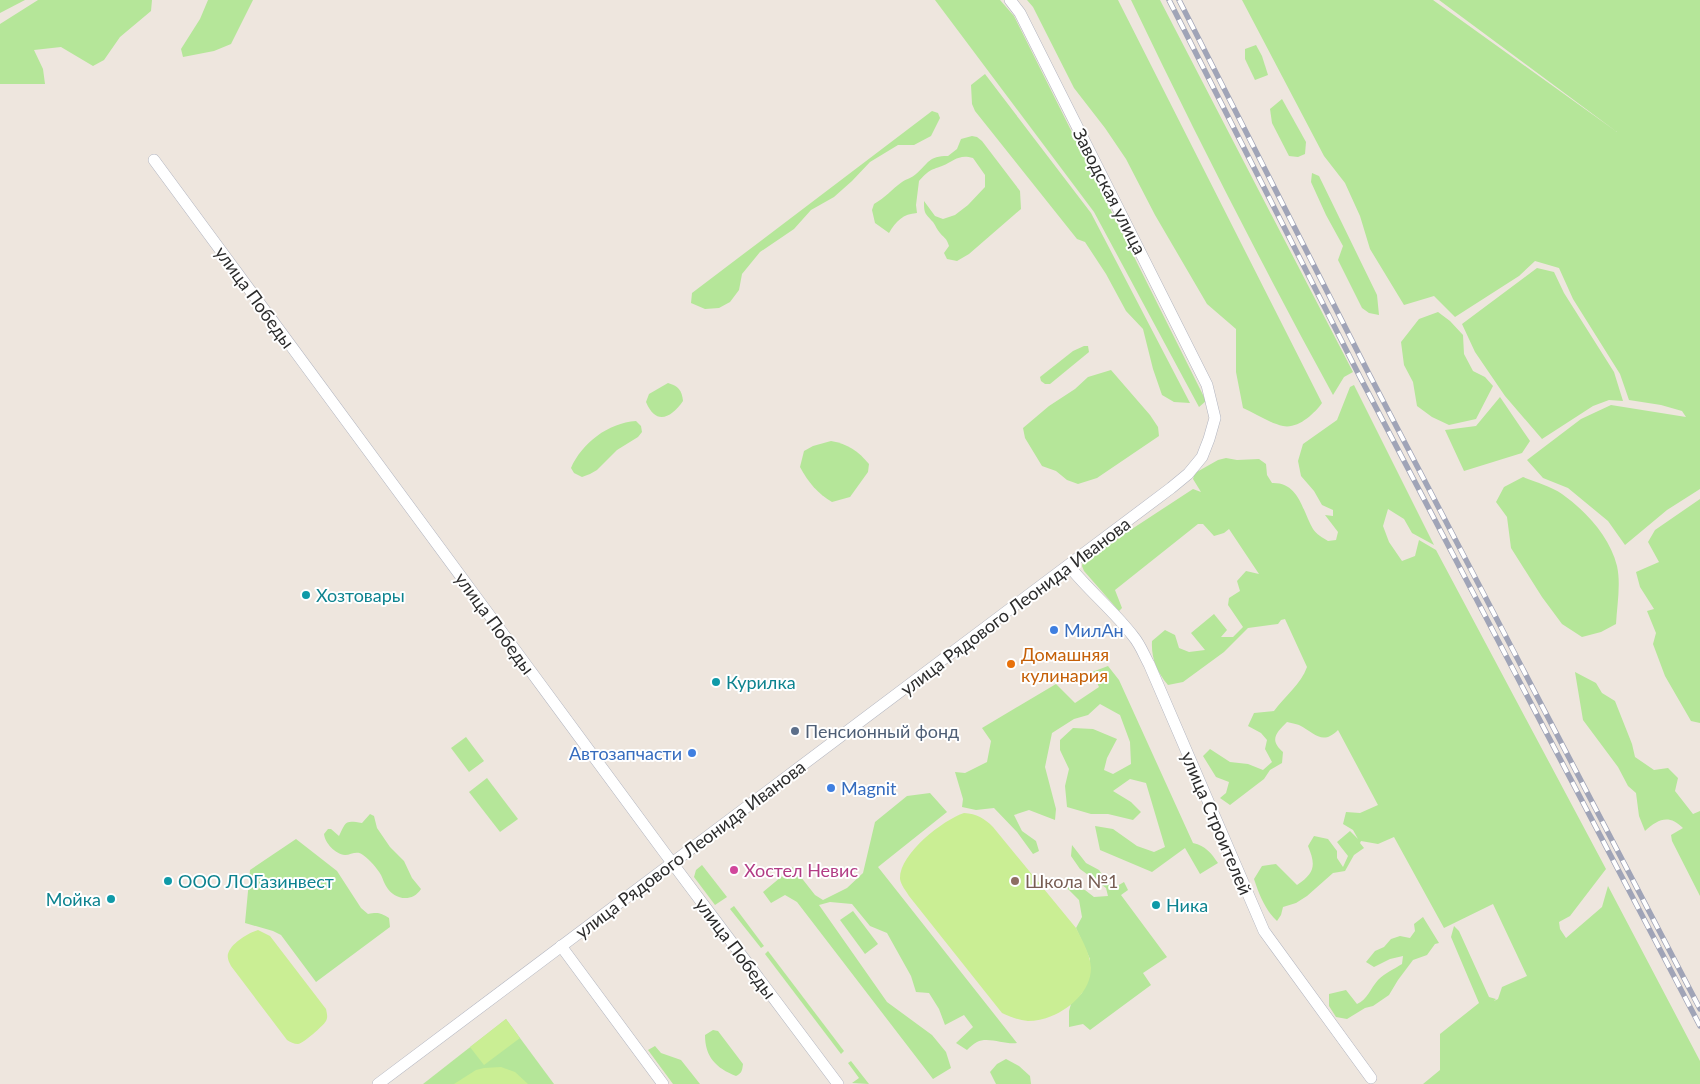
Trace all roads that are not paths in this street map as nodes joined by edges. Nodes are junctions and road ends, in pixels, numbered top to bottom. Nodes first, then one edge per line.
1 (1010, 0) edge
2 (154, 160) dead end
3 (1207, 385) joint
4 (1069, 566) junction
5 (672, 863) junction
6 (561, 946) junction
7 (1368, 1080) edge
8 (378, 1084) edge
9 (663, 1084) edge
10 (838, 1084) edge

1 - 3 street, Заводская улица
2 - 5 street, улица Победы
3 - 4 street, улица Рядового Леонида Иванова
4 - 5 street, улица Рядового Леонида Иванова
4 - 7 street, улица Строителей
5 - 6 street, улица Рядового Леонида Иванова
5 - 10 street, улица Победы
6 - 8 street, улица Рядового Леонида Иванова
6 - 9 street

